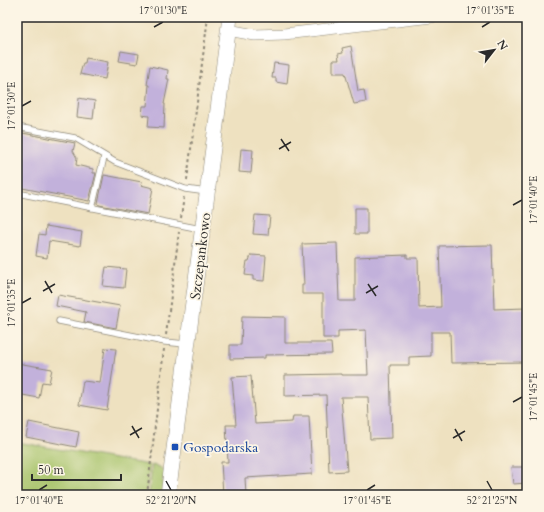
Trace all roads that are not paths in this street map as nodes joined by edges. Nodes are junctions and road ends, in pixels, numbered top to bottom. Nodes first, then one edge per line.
1 (432, 17) edge
2 (229, 24) edge
3 (17, 127) edge
4 (104, 156) junction
5 (208, 192) junction
6 (17, 193) edge
7 (92, 208) junction
8 (203, 230) junction
9 (58, 321) dead end
10 (188, 345) junction
11 (168, 495) edge

1 - 2 street
2 - 5 street, Szczepankowo
3 - 4 lane
4 - 5 lane
4 - 7 lane
5 - 8 street, Szczepankowo
6 - 7 lane
7 - 8 lane
8 - 10 street, Szczepankowo
9 - 10 lane
10 - 11 street, Szczepankowo

